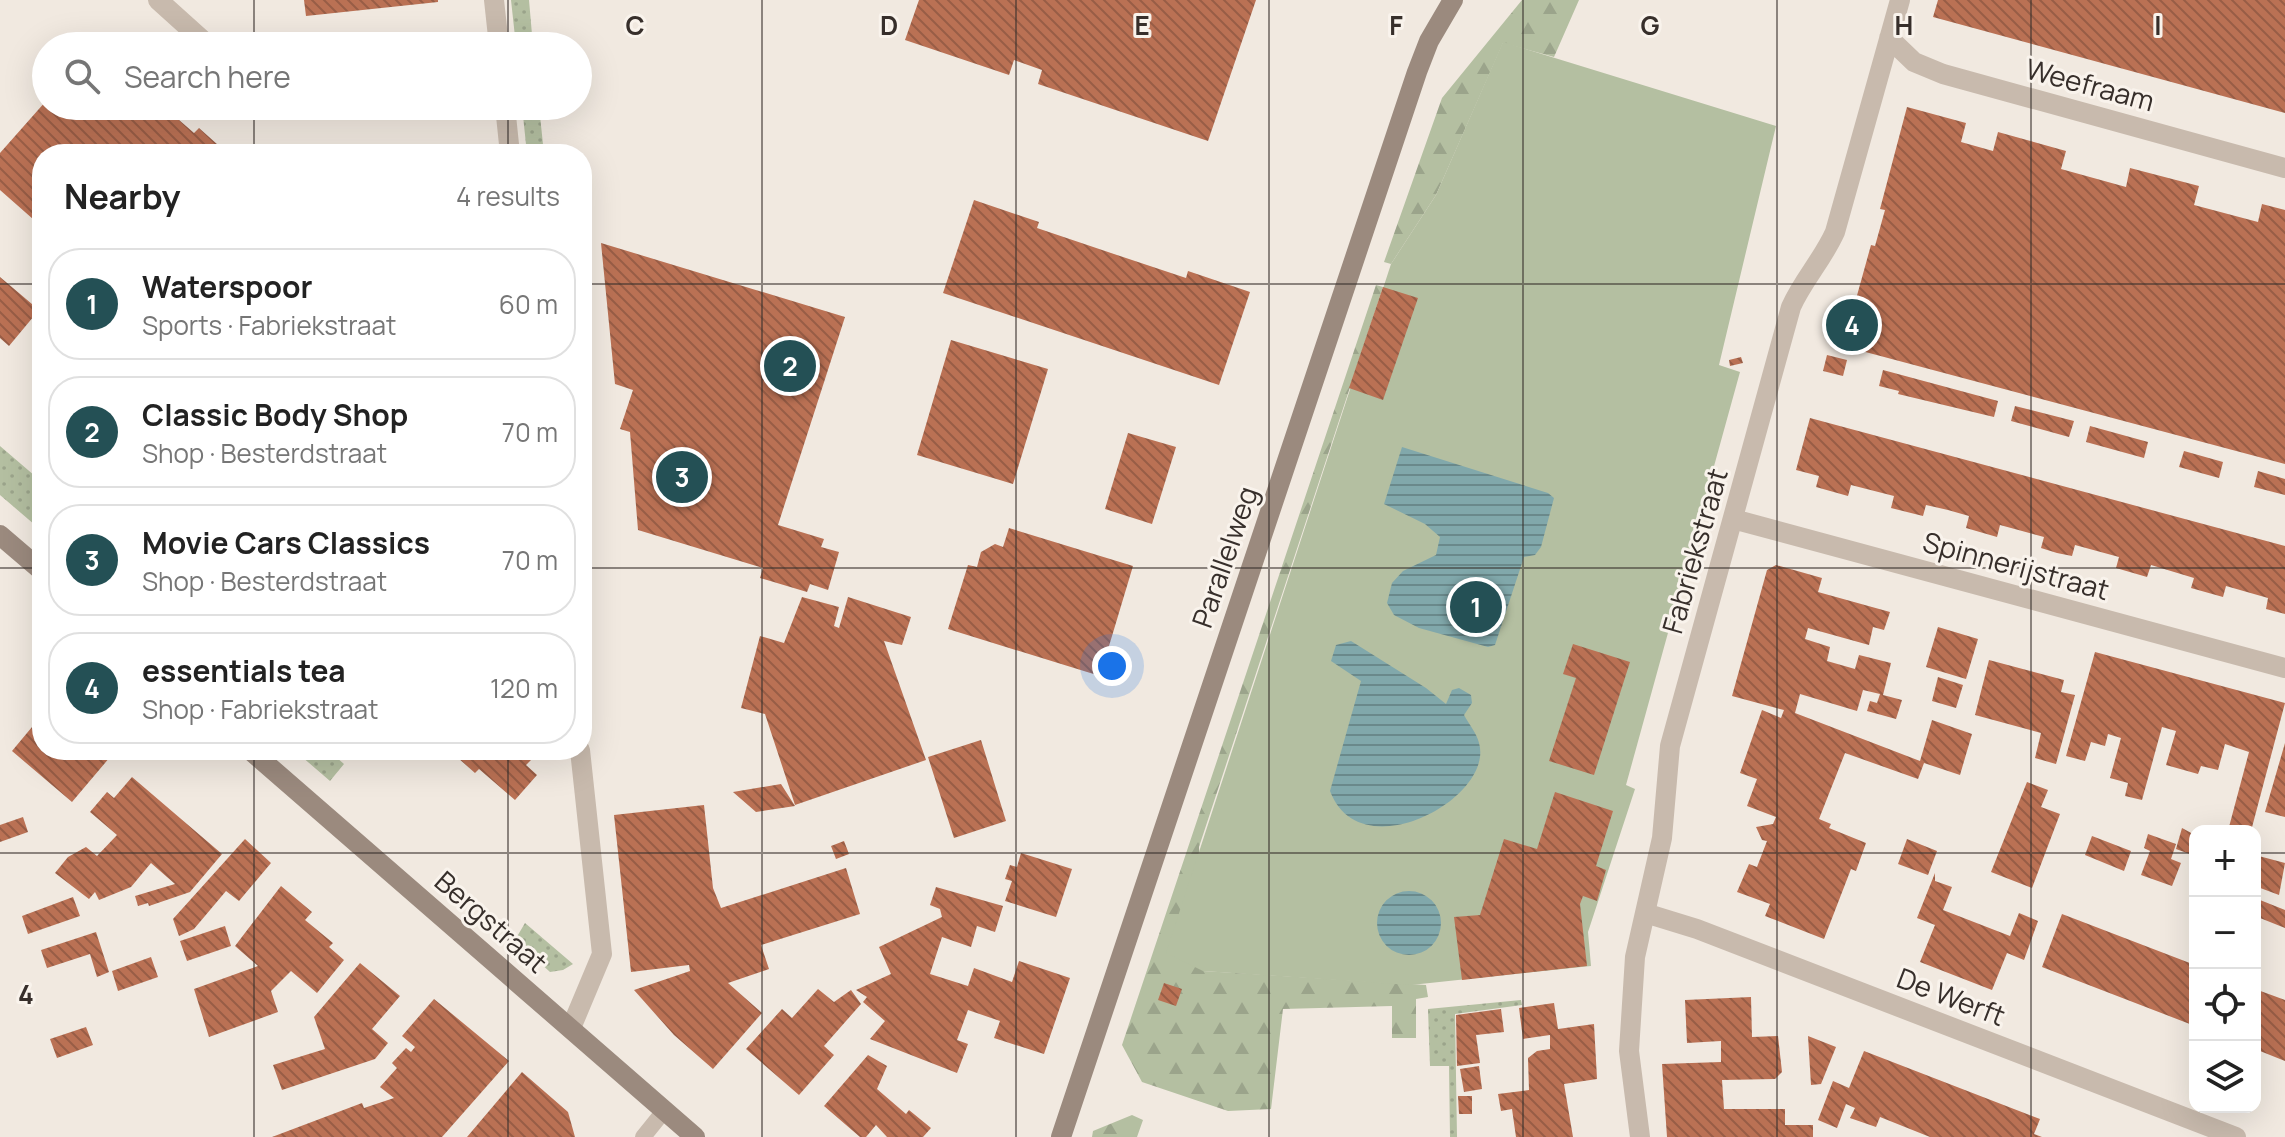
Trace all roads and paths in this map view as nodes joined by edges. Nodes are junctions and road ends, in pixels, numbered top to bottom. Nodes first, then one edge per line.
1 (158, 0) edge
2 (494, 0) edge
3 (1453, 0) edge
4 (1900, 0) edge
5 (193, 32) edge
6 (497, 32) edge
7 (1889, 38) junction
8 (506, 120) edge
9 (509, 144) edge
10 (2285, 168) edge
11 (1733, 519) junction
12 (0, 535) edge
13 (32, 562) edge
14 (2285, 668) edge
15 (262, 760) edge
16 (581, 760) edge
17 (1645, 913) junction
18 (571, 1028) junction
19 (664, 1111) junction
20 (643, 1137) edge
21 (695, 1137) edge
22 (1061, 1137) edge
23 (1640, 1137) edge
24 (2236, 1137) edge

1 - 5 street
2 - 6 street
3 - 22 street, Parallelweg
4 - 7 street, Fabriekstraat
7 - 10 street, Weefraam
7 - 11 street, Fabriekstraat
8 - 9 street
11 - 14 street, Spinnerijstraat
11 - 17 street, Fabriekstraat
12 - 13 street
15 - 18 street, Bergstraat
16 - 18 street
17 - 23 street, Fabriekstraat
17 - 24 street, De Werft
18 - 19 street, Bergstraat
19 - 20 lane
19 - 21 street, Bergstraat

